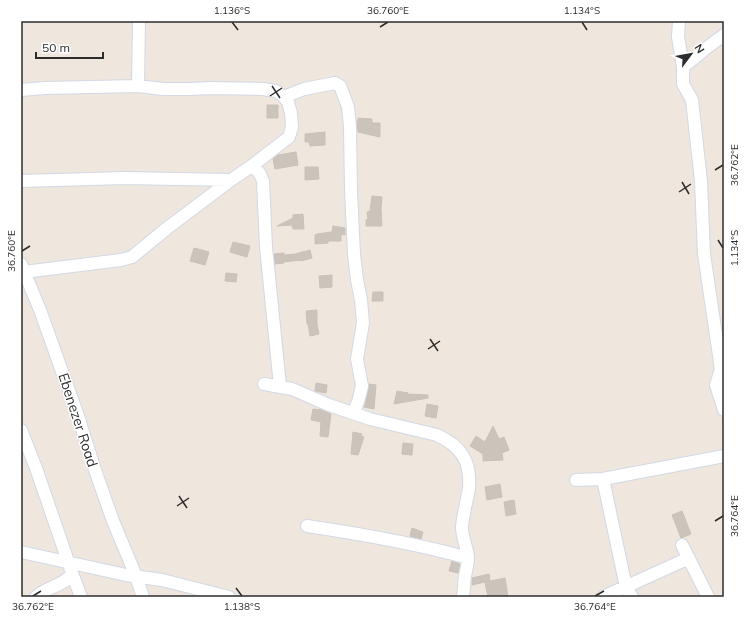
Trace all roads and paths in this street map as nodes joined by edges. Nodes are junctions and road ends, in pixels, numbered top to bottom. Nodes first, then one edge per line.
1 (140, 21) edge
2 (679, 21) edge
3 (724, 35) edge
4 (683, 67) junction
5 (138, 86) junction
6 (21, 90) edge
7 (284, 97) junction
8 (253, 165) junction
9 (231, 180) junction
10 (21, 181) edge
11 (23, 268) edge
12 (264, 384) dead end
13 (280, 386) junction
14 (724, 410) edge
15 (353, 413) junction
16 (21, 430) edge
17 (724, 456) edge
18 (603, 479) junction
19 (576, 480) dead end
20 (307, 526) dead end
21 (682, 545) dead end
22 (21, 552) edge
23 (468, 558) junction
24 (689, 558) junction
25 (70, 567) junction
26 (136, 576) junction
27 (629, 592) edge
28 (36, 597) edge
29 (81, 597) edge
30 (143, 597) edge
31 (229, 597) edge
32 (463, 597) edge
33 (603, 597) edge
34 (708, 597) edge

1 - 5 street
2 - 4 street
3 - 4 street
4 - 14 street
5 - 6 street
5 - 7 street
7 - 8 street
7 - 15 street
8 - 9 street
8 - 13 street
9 - 10 street
9 - 11 street
11 - 26 street, Ebenezer Road
12 - 13 street
13 - 15 street
15 - 23 street
16 - 25 street
17 - 18 street
18 - 19 street
18 - 27 street
20 - 23 street
21 - 24 street
22 - 25 street
23 - 32 street
24 - 27 street
24 - 34 street
25 - 26 street
25 - 28 street
25 - 29 street
26 - 30 street, Ebenezer Road
26 - 31 street
27 - 33 street

